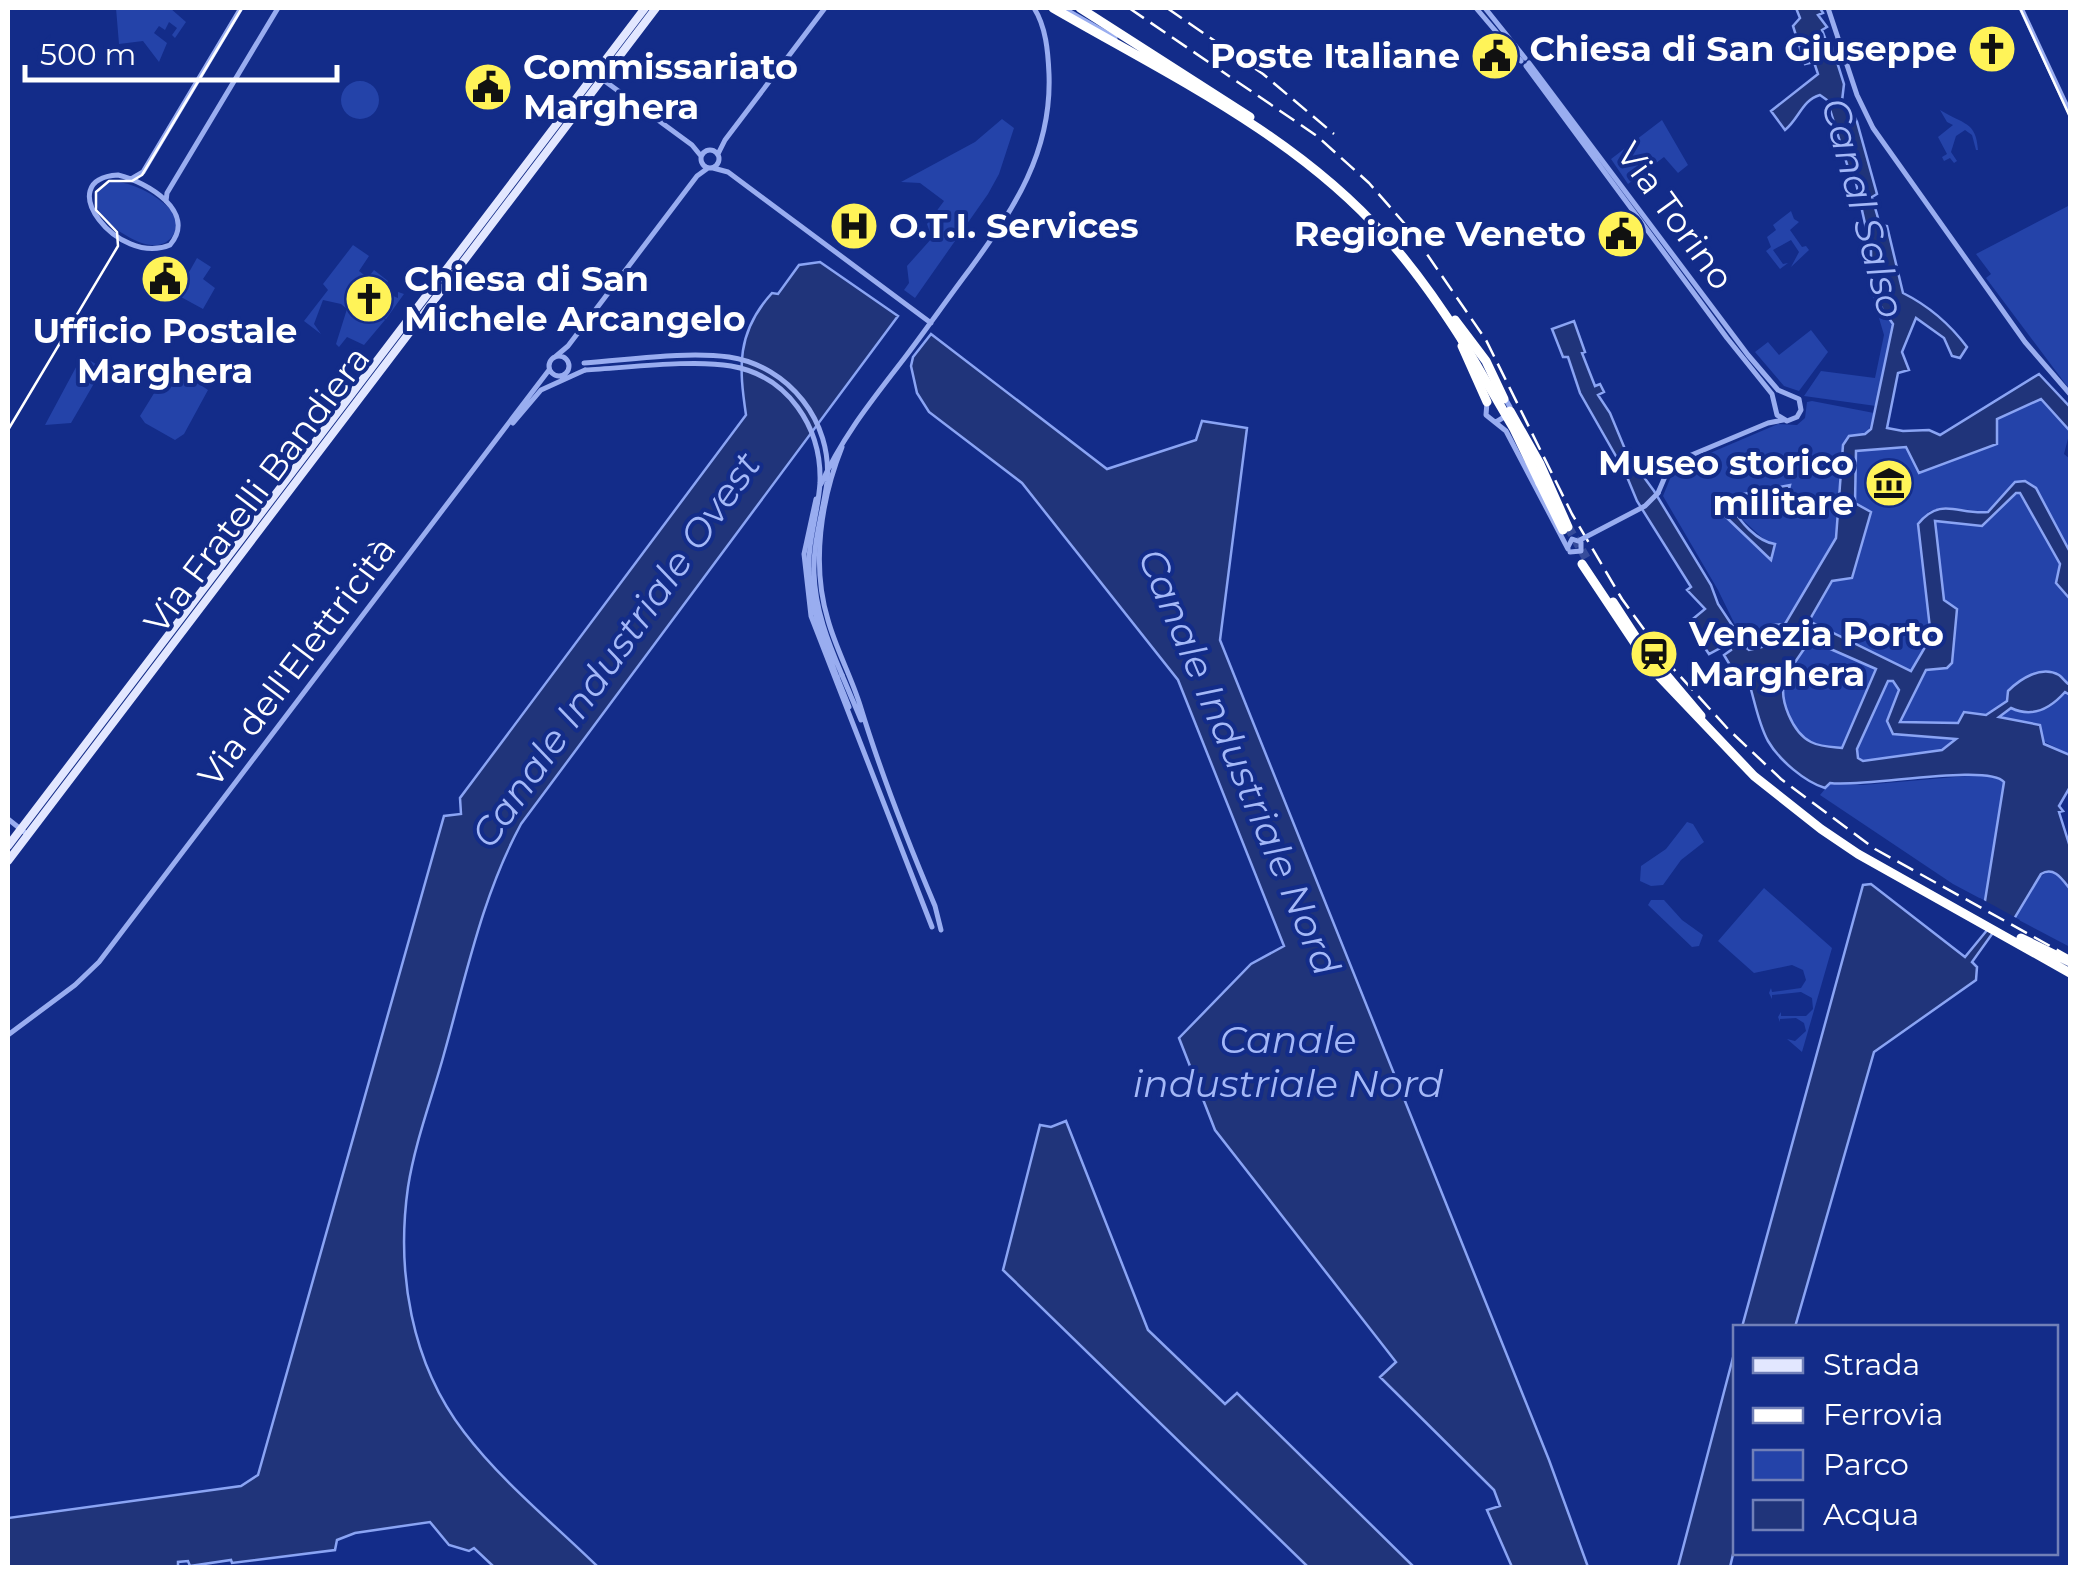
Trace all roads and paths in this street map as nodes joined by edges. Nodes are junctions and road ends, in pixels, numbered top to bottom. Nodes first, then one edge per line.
1 (241, 8) edge
2 (278, 8) edge
3 (645, 8) edge
4 (656, 8) edge
5 (825, 8) edge
6 (1034, 8) edge
7 (1043, 8) edge
8 (1052, 8) edge
9 (1062, 8) edge
10 (1080, 8) edge
11 (1476, 8) edge
12 (1485, 8) edge
13 (1828, 8) edge
14 (2022, 8) edge
15 (1041, 21) junction
16 (1525, 62) junction
17 (1166, 68) junction
18 (598, 76) junction
19 (2070, 113) edge
20 (703, 156) junction
21 (719, 157) junction
22 (710, 168) junction
23 (727, 172) junction
24 (697, 176) junction
25 (131, 180) junction
26 (166, 201) junction
27 (1452, 320) junction
28 (930, 323) junction
29 (568, 346) junction
30 (554, 357) junction
31 (566, 359) junction
32 (585, 366) junction
33 (552, 372) junction
34 (568, 372) junction
35 (1786, 394) junction
36 (2070, 394) edge
37 (1504, 398) junction
38 (1486, 402) junction
39 (1775, 407) junction
40 (1508, 415) junction
41 (1783, 420) junction
42 (1496, 422) junction
43 (1768, 423) junction
44 (509, 424) junction
45 (1506, 431) junction
46 (848, 432) junction
47 (1567, 539) junction
48 (1583, 541) junction
49 (1635, 648) junction
50 (840, 676) junction
51 (866, 732) junction
52 (858, 736) junction
53 (8, 819) edge
54 (24, 832) junction
55 (8, 846) edge
56 (8, 861) edge
57 (1970, 913) junction
58 (932, 926) dead end
59 (941, 930) dead end
60 (2071, 967) edge
61 (8, 1034) edge

1 - 25 street
2 - 26 street
3 - 18 main road, Via Fratelli Bandiera
4 - 18 main road, Via Fratelli Bandiera
5 - 21 street
6 - 15 street
7 - 15 street
8 - 17 highway
9 - 17 street
10 - 17 highway
11 - 16 street, Via Torino
12 - 16 street, Via Torino
13 - 36 street
14 - 19 street
15 - 28 street
16 - 35 street, Via Torino
16 - 39 street, Via Torino
17 - 27 highway
18 - 20 street
18 - 54 main road, Via Fratelli Bandiera
20 - 21 street
20 - 22 street
20 - 24 street
21 - 22 street
21 - 23 street
22 - 23 street
22 - 24 street
23 - 28 street
24 - 29 street
25 - 26 street
25 - 26 street
27 - 37 highway
27 - 38 highway
27 - 47 highway, bridge
28 - 46 street
29 - 30 street
29 - 31 street
30 - 31 street
30 - 33 street, Via dell'Elettricità
31 - 32 street
31 - 34 street
32 - 34 street
32 - 44 street
32 - 50 street, bridge
33 - 34 street
33 - 44 street, Via dell'Elettricità
35 - 39 street
35 - 41 street
37 - 38 street
37 - 40 street
38 - 42 street
39 - 41 street, Via Torino
39 - 43 street
40 - 42 street
40 - 45 street
40 - 47 highway
41 - 43 street
42 - 45 street
43 - 48 street, bridge
44 - 61 street, Via dell'Elettricità
45 - 47 street, bridge
46 - 51 street
46 - 52 street
47 - 48 street, bridge
47 - 48 street, bridge
47 - 49 highway
49 - 57 highway
49 - 57 highway
50 - 51 street
50 - 52 street
51 - 59 street
52 - 58 street
53 - 54 street
54 - 55 main road, Via Fratelli Bandiera
54 - 56 main road, Via Fratelli Bandiera
57 - 60 highway

